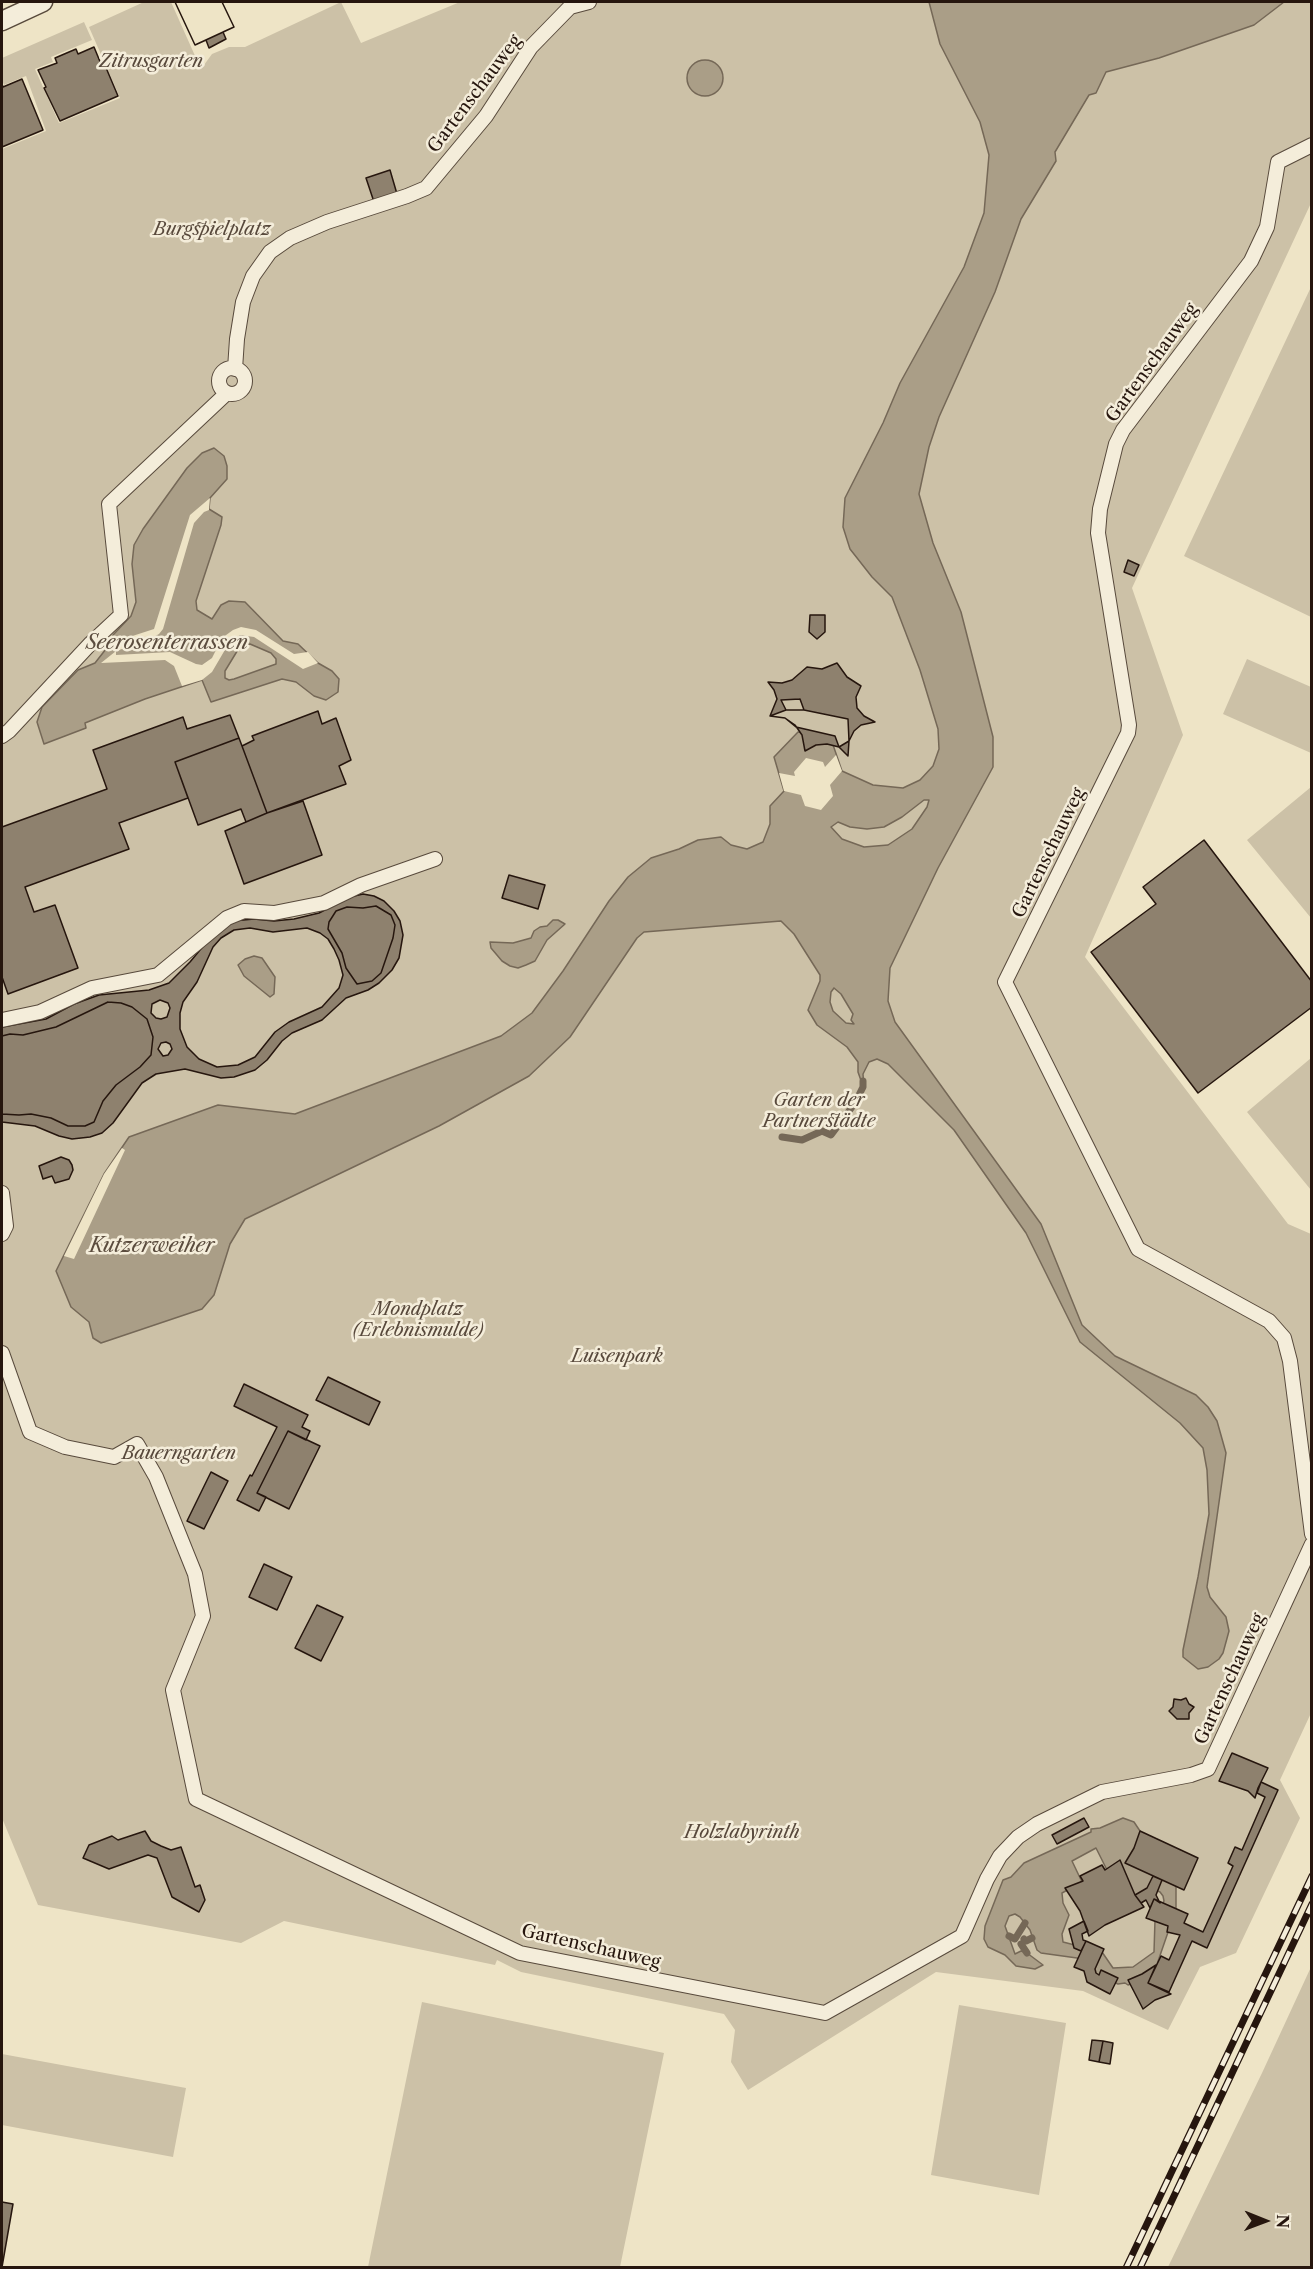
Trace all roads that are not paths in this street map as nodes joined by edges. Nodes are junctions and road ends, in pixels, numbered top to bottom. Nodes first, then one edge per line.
1 (44, 2) edge
2 (589, 2) edge
3 (2, 21) edge
4 (1311, 145) edge
5 (2, 736) edge
6 (435, 859) dead end
7 (2, 1020) edge
8 (2, 1193) edge
9 (2, 1234) edge
10 (2, 1353) edge
11 (1311, 1534) edge
12 (1311, 1544) edge

1 - 3 street
2 - 5 street, Gartenschauweg
4 - 11 street, Gartenschauweg
6 - 7 street
8 - 9 street
10 - 12 street, Gartenschauweg

